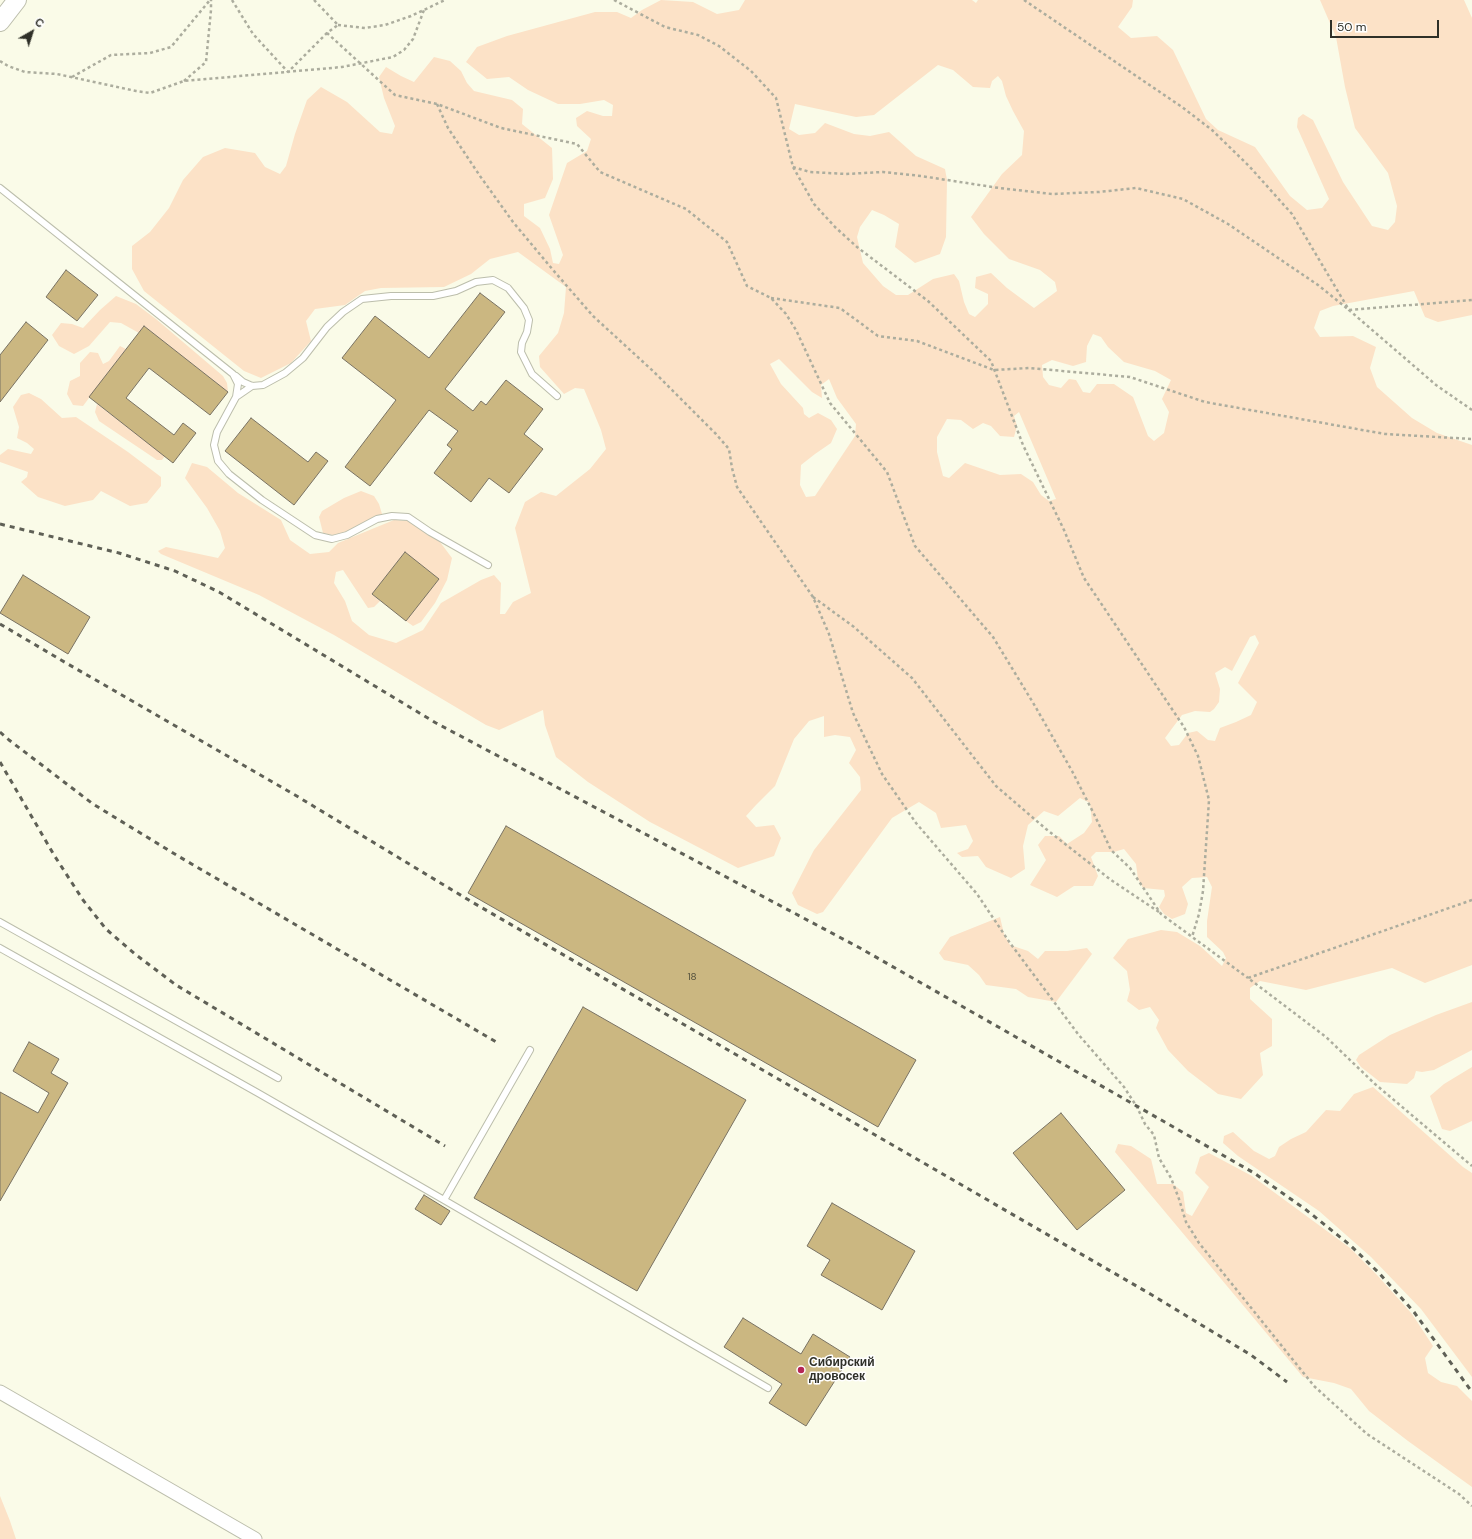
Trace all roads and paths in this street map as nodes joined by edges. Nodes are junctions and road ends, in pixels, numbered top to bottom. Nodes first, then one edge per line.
1 (17, 0) edge
2 (210, 0) edge
3 (232, 0) edge
4 (314, 0) edge
5 (445, 0) edge
6 (614, 0) edge
7 (1024, 0) edge
8 (424, 10) junction
9 (0, 22) edge
10 (338, 25) junction
11 (327, 33) junction
12 (0, 61) edge
13 (359, 64) junction
14 (288, 72) junction
15 (72, 77) junction
16 (184, 80) junction
17 (437, 104) junction
18 (792, 167) junction
19 (0, 188) edge
20 (771, 298) junction
21 (1472, 300) edge
22 (1349, 310) junction
23 (994, 370) junction
24 (234, 374) junction
25 (252, 386) junction
26 (557, 396) dead end
27 (236, 397) junction
28 (1472, 410) edge
29 (1472, 439) edge
30 (488, 565) dead end
31 (812, 597) junction
32 (1472, 900) edge
33 (1161, 914) junction
34 (0, 922) edge
35 (1192, 937) junction
36 (0, 948) edge
37 (1248, 978) junction
38 (530, 1050) dead end
39 (278, 1078) dead end
40 (1472, 1166) edge
41 (444, 1200) junction
42 (768, 1388) dead end
43 (0, 1392) edge
44 (1472, 1506) edge
45 (255, 1539) edge

1 - 9 main road
2 - 15 path
2 - 16 path
3 - 14 path
4 - 10 path
5 - 8 path
6 - 18 path
7 - 22 path
8 - 10 path
8 - 13 path
10 - 11 path
11 - 13 path
11 - 14 path
12 - 15 path
13 - 14 path
13 - 17 path
14 - 16 path
15 - 16 path
17 - 20 path
17 - 31 path
18 - 22 path
18 - 23 path
19 - 24 lane
20 - 23 path
20 - 33 path
21 - 22 path
22 - 28 path
23 - 29 path
23 - 35 path
24 - 25 lane
24 - 27 lane
25 - 26 lane
25 - 27 lane
27 - 30 lane
31 - 33 path
31 - 44 path
32 - 37 path
33 - 35 path
34 - 39 lane
35 - 37 path
36 - 41 lane
37 - 40 path
38 - 41 lane
41 - 42 lane
43 - 45 street

